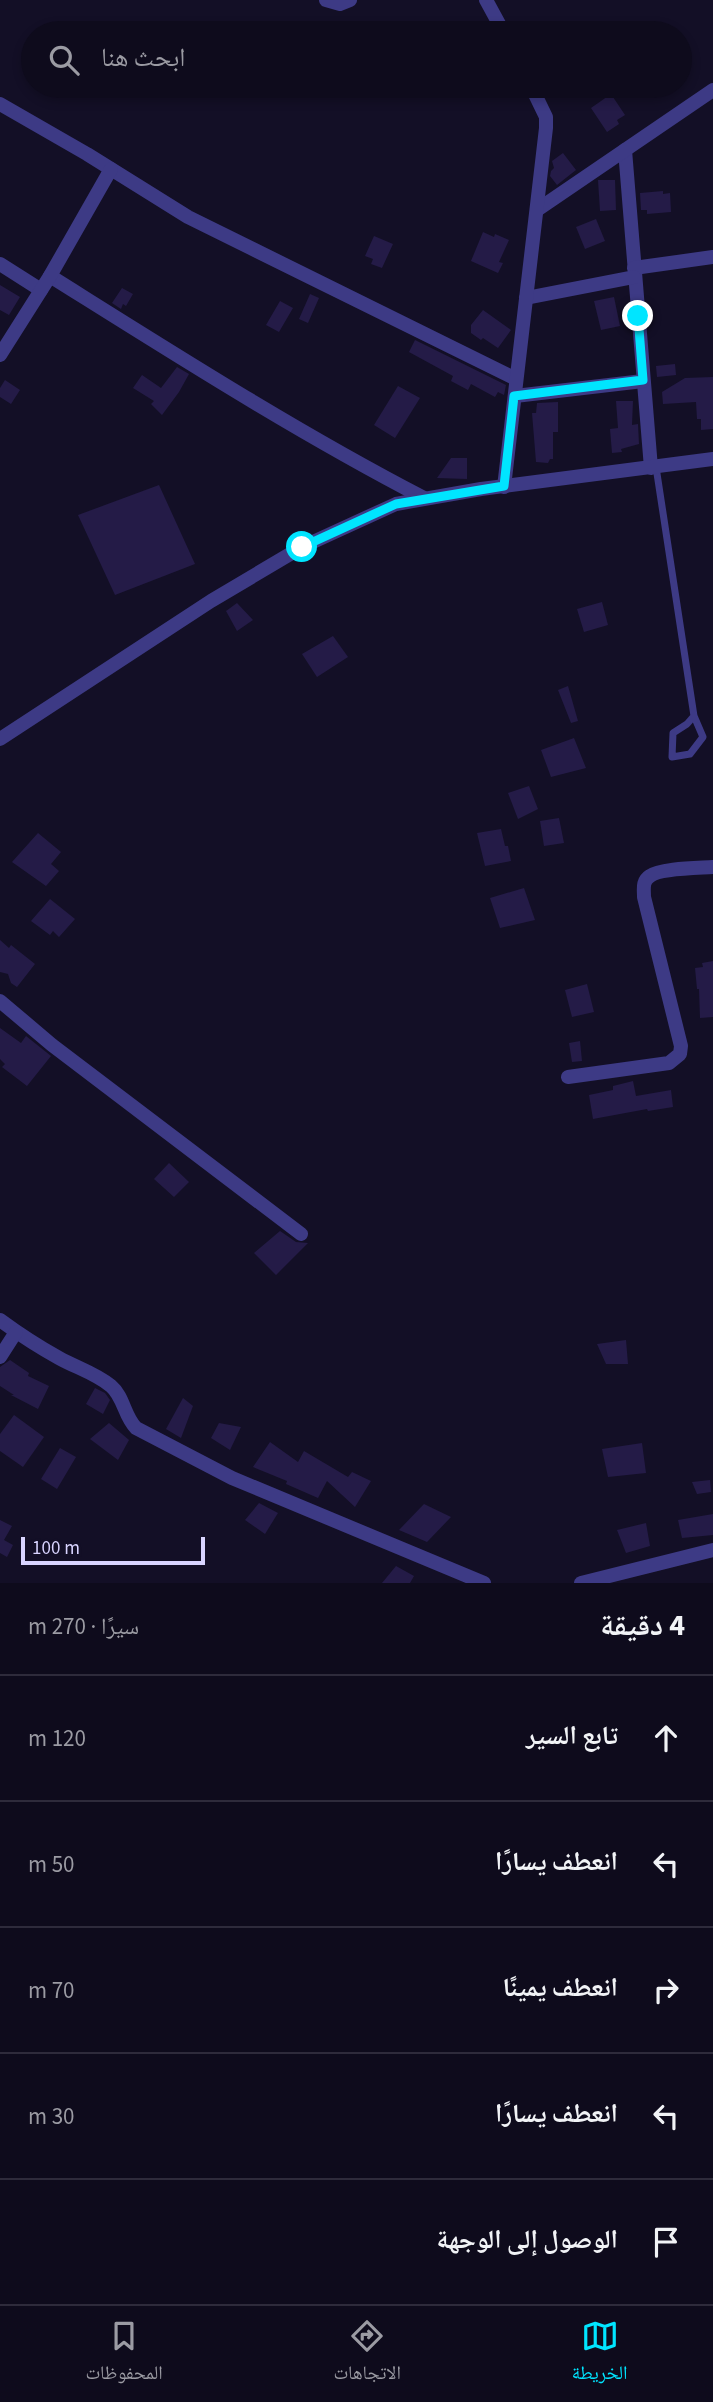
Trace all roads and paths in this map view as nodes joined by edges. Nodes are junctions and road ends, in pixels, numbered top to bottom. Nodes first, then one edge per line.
1 (326, 0) edge
2 (351, 0) edge
3 (486, 0) edge
4 (497, 21) edge
5 (713, 90) edge
6 (537, 98) edge
7 (0, 104) edge
8 (625, 150) junction
9 (111, 169) junction
10 (537, 210) junction
11 (713, 257) edge
12 (0, 264) edge
13 (634, 272) junction
14 (50, 276) junction
15 (41, 290) junction
16 (527, 298) junction
17 (0, 355) edge
18 (516, 379) junction
19 (643, 380) junction
20 (514, 396) junction
21 (713, 460) edge
22 (654, 467) junction
23 (504, 486) junction
24 (424, 498) junction
25 (694, 716) junction
26 (0, 739) edge
27 (713, 867) edge
28 (0, 1001) edge
29 (568, 1077) dead end
30 (301, 1234) dead end
31 (0, 1320) edge
32 (16, 1332) junction
33 (0, 1357) edge
34 (713, 1550) edge
35 (484, 1583) edge
36 (582, 1583) edge

1 - 2 street
3 - 4 street
5 - 8 street
6 - 10 street
7 - 9 street
8 - 10 street
8 - 13 street
9 - 14 street
9 - 18 street
10 - 16 street
11 - 13 street
12 - 15 street
13 - 16 street
13 - 19 street
14 - 15 street
14 - 24 street
15 - 17 street
16 - 18 street
18 - 20 street
19 - 20 street
19 - 22 street
20 - 23 street
21 - 22 street
22 - 23 street
22 - 25 lane
23 - 24 street
24 - 26 street
25 - 25 lane
27 - 29 street
28 - 30 street
31 - 32 street
32 - 33 street
32 - 35 street
34 - 36 street

